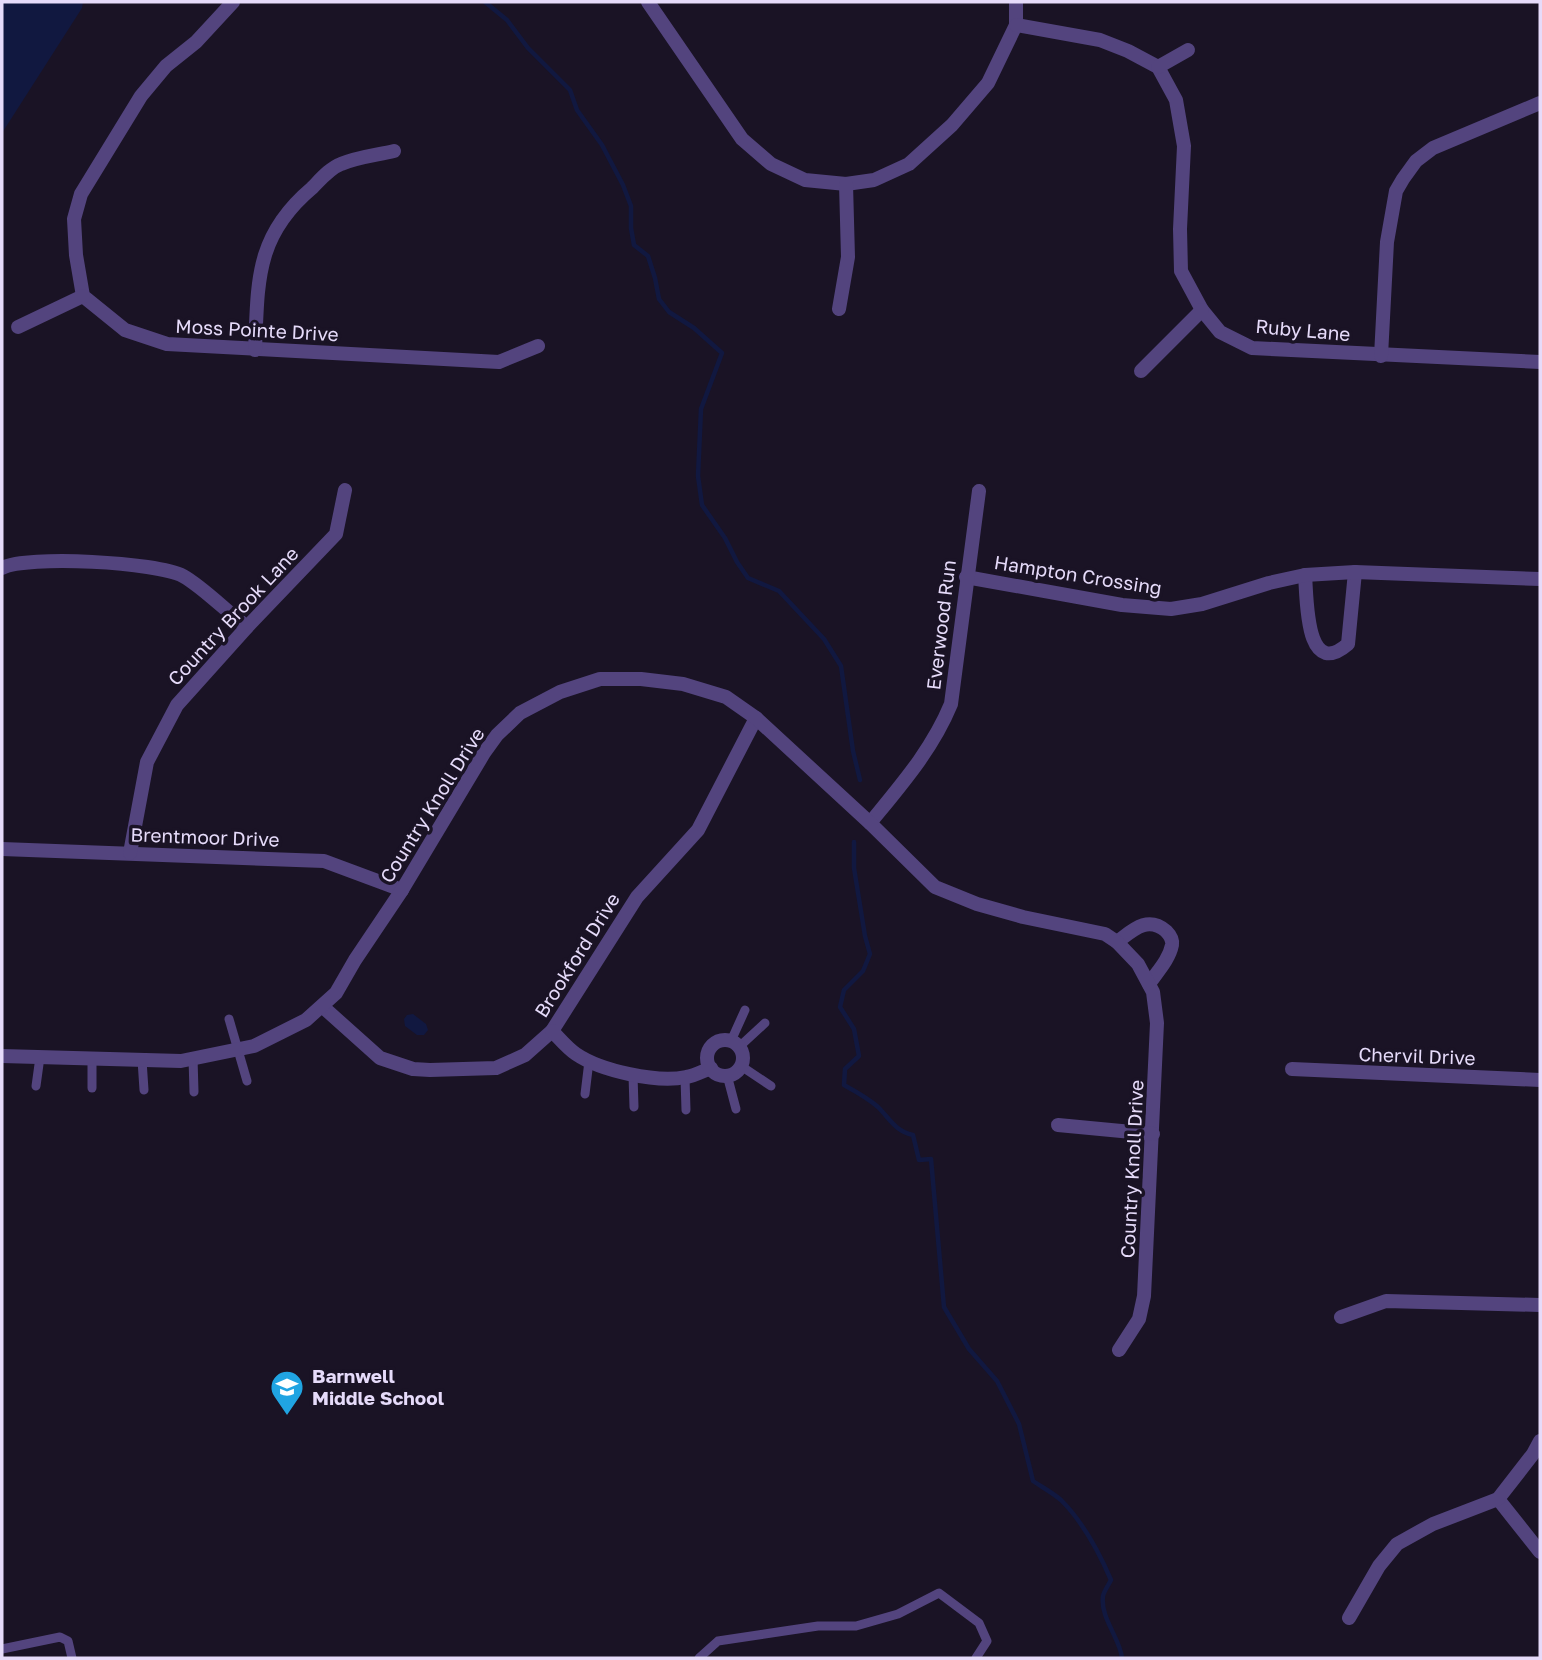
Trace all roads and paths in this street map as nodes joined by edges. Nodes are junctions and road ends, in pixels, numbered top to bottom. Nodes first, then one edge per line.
1 (233, 2) edge
2 (648, 2) edge
3 (1016, 2) edge
4 (1016, 25) junction
5 (1188, 50) dead end
6 (1158, 68) junction
7 (1540, 103) edge
8 (394, 151) dead end
9 (846, 184) junction
10 (83, 296) junction
11 (839, 309) dead end
12 (1202, 310) junction
13 (18, 327) dead end
14 (538, 346) dead end
15 (255, 350) junction
16 (1381, 356) junction
17 (1540, 362) edge
18 (1141, 371) dead end
19 (345, 489) dead end
20 (979, 491) dead end
21 (2, 568) edge
22 (1355, 572) junction
23 (1305, 575) junction
24 (966, 577) junction
25 (1540, 579) edge
26 (247, 627) junction
27 (756, 718) junction
28 (870, 823) junction
29 (2, 849) edge
30 (130, 853) junction
31 (402, 890) junction
32 (1117, 942) junction
33 (1149, 984) junction
34 (323, 1007) junction
35 (745, 1010) dead end
36 (229, 1019) dead end
37 (765, 1023) dead end
38 (552, 1031) junction
39 (735, 1044) junction
40 (236, 1049) junction
41 (2, 1056) edge
42 (40, 1057) junction
43 (92, 1058) junction
44 (193, 1058) junction
45 (142, 1060) junction
46 (589, 1061) junction
47 (741, 1066) junction
48 (711, 1068) junction
49 (1292, 1069) dead end
50 (633, 1075) junction
51 (727, 1075) junction
52 (685, 1078) junction
53 (247, 1080) dead end
54 (1540, 1080) edge
55 (36, 1086) dead end
56 (771, 1086) dead end
57 (92, 1088) dead end
58 (145, 1090) dead end
59 (194, 1092) dead end
60 (585, 1094) dead end
61 (634, 1107) dead end
62 (736, 1109) dead end
63 (686, 1110) dead end
64 (1058, 1125) dead end
65 (1153, 1134) junction
66 (1540, 1305) edge
67 (1341, 1317) dead end
68 (1119, 1350) dead end
69 (1540, 1441) edge
70 (1498, 1499) junction
71 (1540, 1552) edge
72 (1349, 1618) dead end
73 (2, 1649) edge
74 (72, 1658) edge
75 (699, 1658) edge
76 (976, 1658) edge

1 - 10 street
2 - 9 street
3 - 4 street
4 - 6 street
4 - 9 street
5 - 6 street
6 - 12 street, Ruby Lane
7 - 16 street
8 - 15 street
9 - 11 street
10 - 13 street
10 - 15 street, Moss Pointe Drive
12 - 16 street, Ruby Lane
12 - 18 street
14 - 15 street, Moss Pointe Drive
16 - 17 street, Ruby Lane
19 - 26 street, Country Brook Lane
20 - 24 street, Everwood Run
21 - 26 street
22 - 23 street, Hampton Crossing
22 - 23 street
22 - 25 street, Hampton Crossing
23 - 24 street, Hampton Crossing
24 - 28 street, Everwood Run
26 - 30 street, Country Brook Lane
27 - 28 street, Country Knoll Drive
27 - 31 street, Country Knoll Drive
27 - 38 street, Brookford Drive
28 - 32 street, Country Knoll Drive
29 - 30 street, Brentmoor Drive
30 - 31 street, Brentmoor Drive
31 - 34 street, Country Knoll Drive
32 - 33 street, Country Knoll Drive
32 - 33 street
33 - 65 street, Country Knoll Drive
34 - 38 street, Brookford Drive
34 - 40 street, Country Knoll Drive
35 - 39 lane
36 - 40 lane
37 - 39 lane
38 - 46 street
39 - 47 street
39 - 48 street
40 - 44 street, Country Knoll Drive
40 - 53 lane
41 - 42 street, Country Knoll Drive
42 - 43 street, Country Knoll Drive
42 - 55 lane
43 - 45 street, Country Knoll Drive
43 - 57 lane
44 - 45 street, Country Knoll Drive
44 - 59 lane
45 - 58 lane
46 - 50 street
46 - 60 lane
47 - 51 street
47 - 56 lane
48 - 51 street
48 - 52 street
49 - 54 street, Chervil Drive
50 - 52 street
50 - 61 lane
51 - 62 lane
52 - 63 lane
64 - 65 street
65 - 68 street, Country Knoll Drive
66 - 67 street
69 - 70 street
70 - 71 street
70 - 72 street
73 - 74 lane
75 - 76 lane

